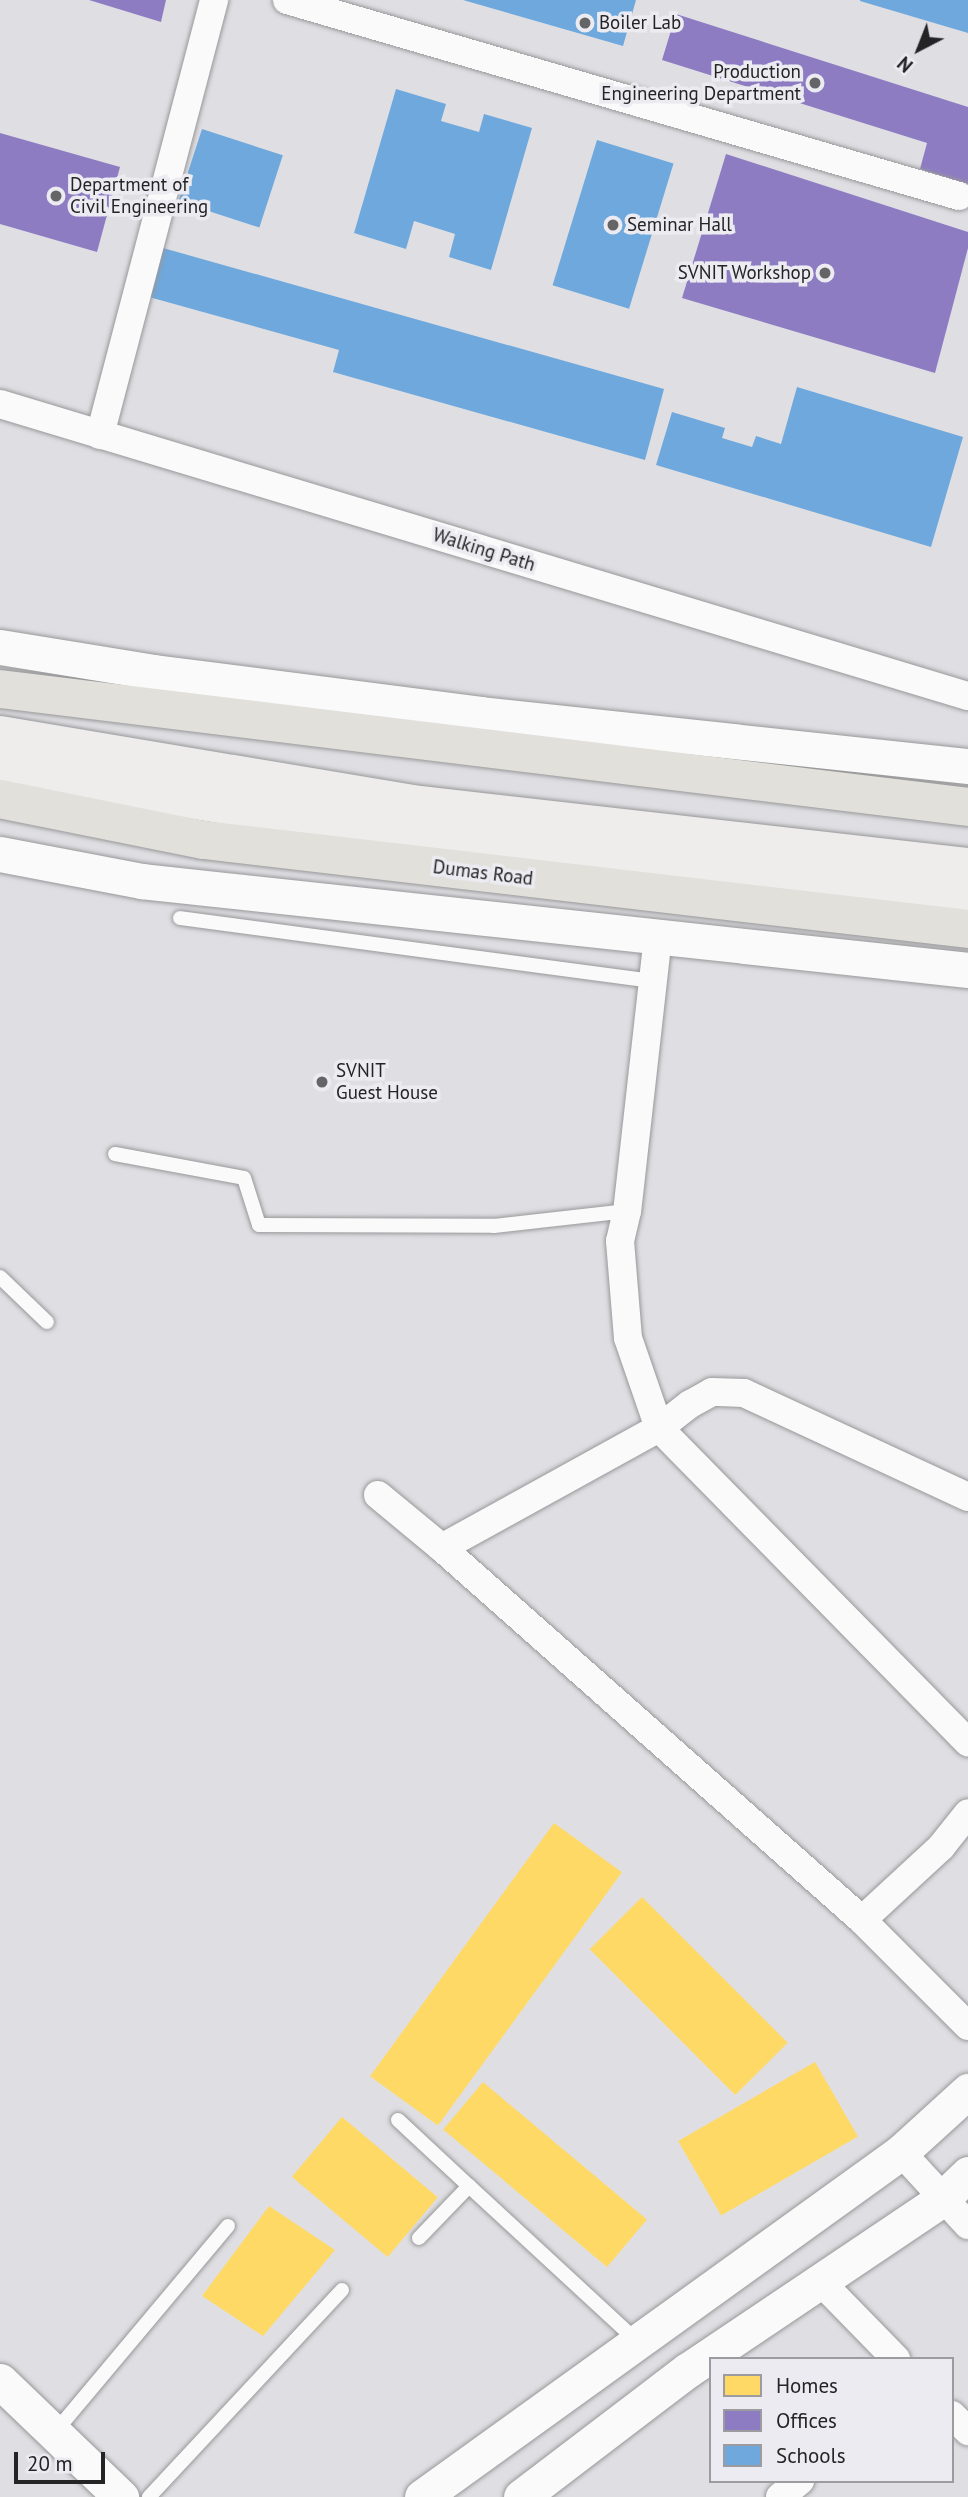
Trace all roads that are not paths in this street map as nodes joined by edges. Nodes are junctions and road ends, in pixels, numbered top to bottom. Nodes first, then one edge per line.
1 (214, 0) edge
2 (287, 0) edge
3 (959, 197) dead end
4 (0, 404) edge
5 (100, 435) junction
6 (0, 647) edge
7 (0, 689) edge
8 (968, 696) edge
9 (0, 735) edge
10 (968, 766) edge
11 (0, 768) edge
12 (0, 799) edge
13 (968, 807) edge
14 (0, 853) edge
15 (968, 867) edge
16 (968, 897) edge
17 (180, 918) dead end
18 (968, 929) edge
19 (658, 936) junction
20 (968, 970) edge
21 (653, 981) junction
22 (115, 1154) dead end
23 (627, 1211) junction
24 (0, 1277) edge
25 (47, 1322) dead end
26 (659, 1428) junction
27 (378, 1495) dead end
28 (968, 1497) edge
29 (442, 1548) junction
30 (968, 1742) edge
31 (968, 1813) edge
32 (862, 1920) junction
33 (968, 2026) edge
34 (968, 2091) edge
35 (398, 2120) dead end
36 (901, 2152) junction
37 (968, 2174) edge
38 (469, 2186) junction
39 (942, 2199) junction
40 (968, 2225) edge
41 (228, 2226) dead end
42 (419, 2238) dead end
43 (820, 2281) junction
44 (342, 2290) dead end
45 (638, 2342) junction
46 (894, 2357) edge
47 (1, 2384) edge
48 (954, 2417) edge
49 (968, 2431) edge
50 (54, 2433) junction
51 (798, 2483) edge
52 (121, 2497) edge
53 (149, 2497) edge
54 (422, 2497) edge
55 (521, 2497) edge
56 (780, 2497) edge

1 - 5 street
2 - 3 street
4 - 5 street, Walking Path
5 - 8 street, Walking Path
6 - 10 street
7 - 13 main road
9 - 15 main road
11 - 16 main road
12 - 18 main road, Dumas Road
14 - 19 street
17 - 21 lane
19 - 20 street
19 - 21 street
21 - 23 street
22 - 23 lane
23 - 26 street
24 - 25 lane
26 - 28 street
26 - 29 street
26 - 30 street
27 - 29 street
29 - 32 street
31 - 32 street
32 - 33 street
34 - 36 street
35 - 38 lane
36 - 39 street
36 - 45 street
37 - 39 street
38 - 42 lane
38 - 45 lane
39 - 40 street
39 - 43 street
41 - 50 lane
43 - 46 street
43 - 55 street
44 - 53 lane
45 - 54 street
47 - 50 street
48 - 49 street
50 - 52 street
51 - 56 street

